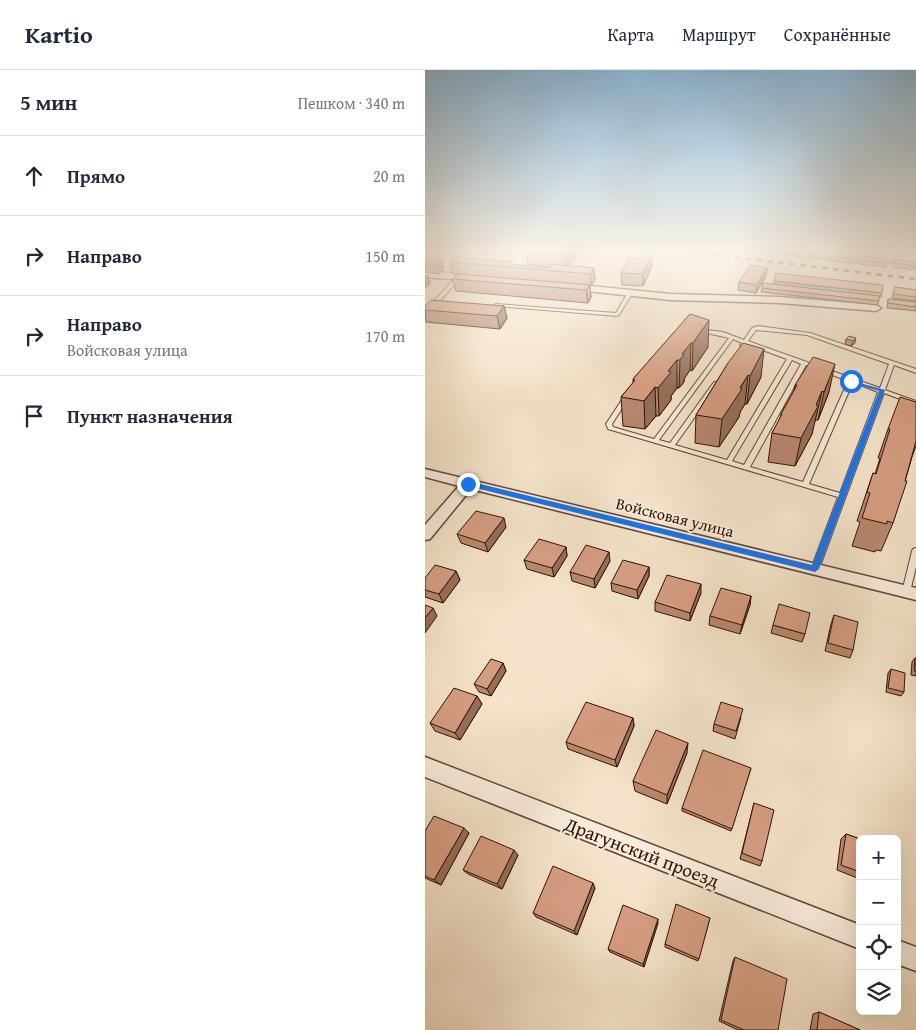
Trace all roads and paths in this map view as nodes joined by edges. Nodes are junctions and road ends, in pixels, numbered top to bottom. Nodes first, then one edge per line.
1 (442, 297) edge
2 (628, 297) edge
3 (668, 297) edge
4 (439, 301) junction
5 (449, 302) edge
6 (488, 305) edge
7 (876, 308) dead end
8 (425, 314) edge
9 (695, 330) edge
10 (732, 338) junction
11 (745, 342) junction
12 (739, 350) edge
13 (790, 359) junction
14 (893, 363) junction
15 (804, 364) junction
16 (916, 371) edge
17 (722, 374) edge
18 (851, 381) junction
19 (882, 390) junction
20 (629, 394) edge
21 (916, 403) edge
22 (655, 442) junction
23 (671, 446) junction
24 (728, 463) junction
25 (746, 468) junction
26 (425, 473) edge
27 (468, 484) junction
28 (805, 485) junction
29 (843, 496) junction
30 (425, 535) edge
31 (916, 551) edge
32 (815, 569) junction
33 (911, 593) edge
34 (425, 766) edge
35 (856, 935) edge
36 (901, 953) edge
37 (916, 959) edge

1 - 4 lane
2 - 6 lane
3 - 7 street
4 - 5 lane
4 - 8 lane
9 - 10 lane
10 - 11 lane
10 - 22 lane
11 - 12 lane
11 - 13 lane
11 - 14 lane
13 - 15 lane
13 - 24 lane
14 - 16 lane
14 - 19 lane
15 - 18 lane
15 - 25 lane
17 - 23 lane
18 - 19 lane
18 - 28 lane
19 - 21 lane
19 - 29 lane
20 - 22 lane
22 - 23 lane
23 - 24 lane
24 - 25 lane
25 - 28 lane
26 - 27 street, Войсковая улица
27 - 30 street
27 - 32 street, Войсковая улица
28 - 29 lane
29 - 32 lane
31 - 33 lane
32 - 33 street, Войсковая улица
34 - 35 street, Драгунский проезд
36 - 37 street

